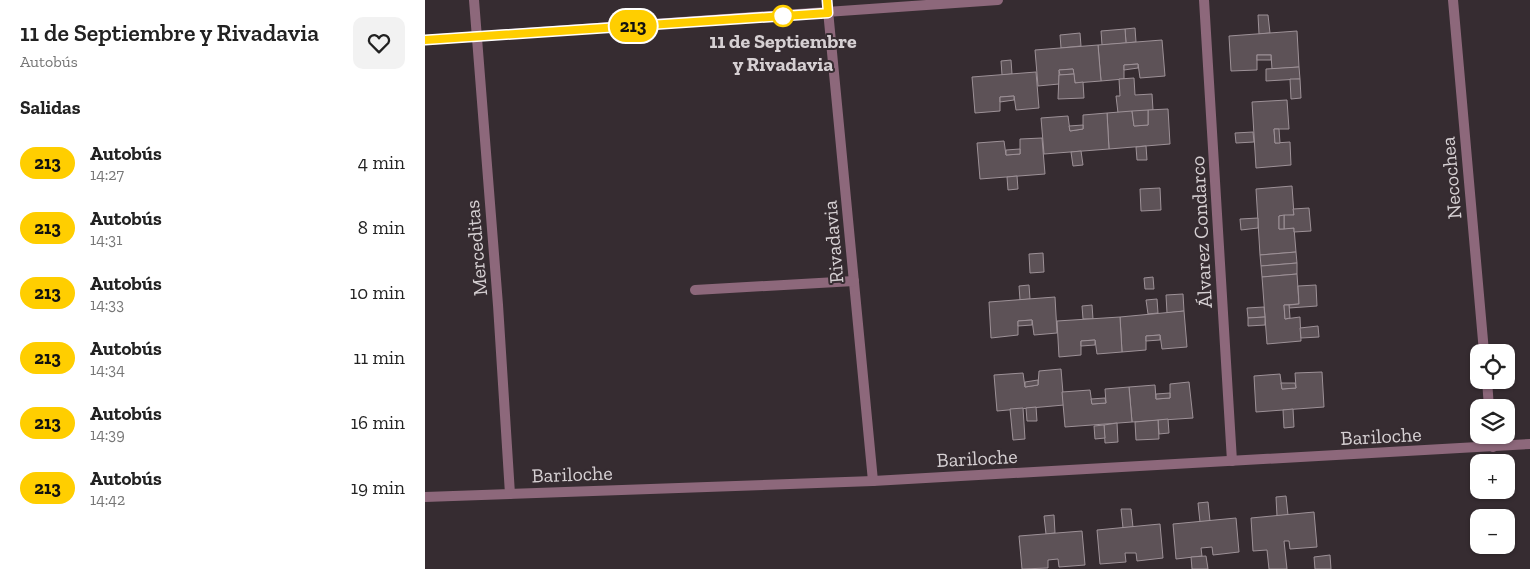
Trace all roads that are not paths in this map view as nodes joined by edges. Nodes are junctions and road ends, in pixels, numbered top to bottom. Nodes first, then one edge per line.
1 (473, 0) edge
2 (827, 0) edge
3 (999, 0) edge
4 (1205, 0) edge
5 (1453, 0) edge
6 (828, 13) junction
7 (477, 37) junction
8 (425, 40) edge
9 (854, 281) junction
10 (695, 290) dead end
11 (1483, 344) edge
12 (1493, 444) edge
13 (1530, 444) edge
14 (1493, 447) junction
15 (1232, 461) junction
16 (873, 481) junction
17 (510, 494) junction
18 (425, 497) edge

1 - 7 street, Merceditas
2 - 6 street, Rivadavia
3 - 6 street
4 - 15 street, Álvarez Condarco
5 - 11 street, Necochea
6 - 7 street
6 - 9 street, Rivadavia
7 - 8 street
7 - 17 street, Merceditas
9 - 10 street
9 - 16 street, Rivadavia
12 - 14 street
13 - 14 street, Bariloche
14 - 15 street, Bariloche
15 - 16 street, Bariloche
16 - 17 street, Bariloche
17 - 18 street, Bariloche

